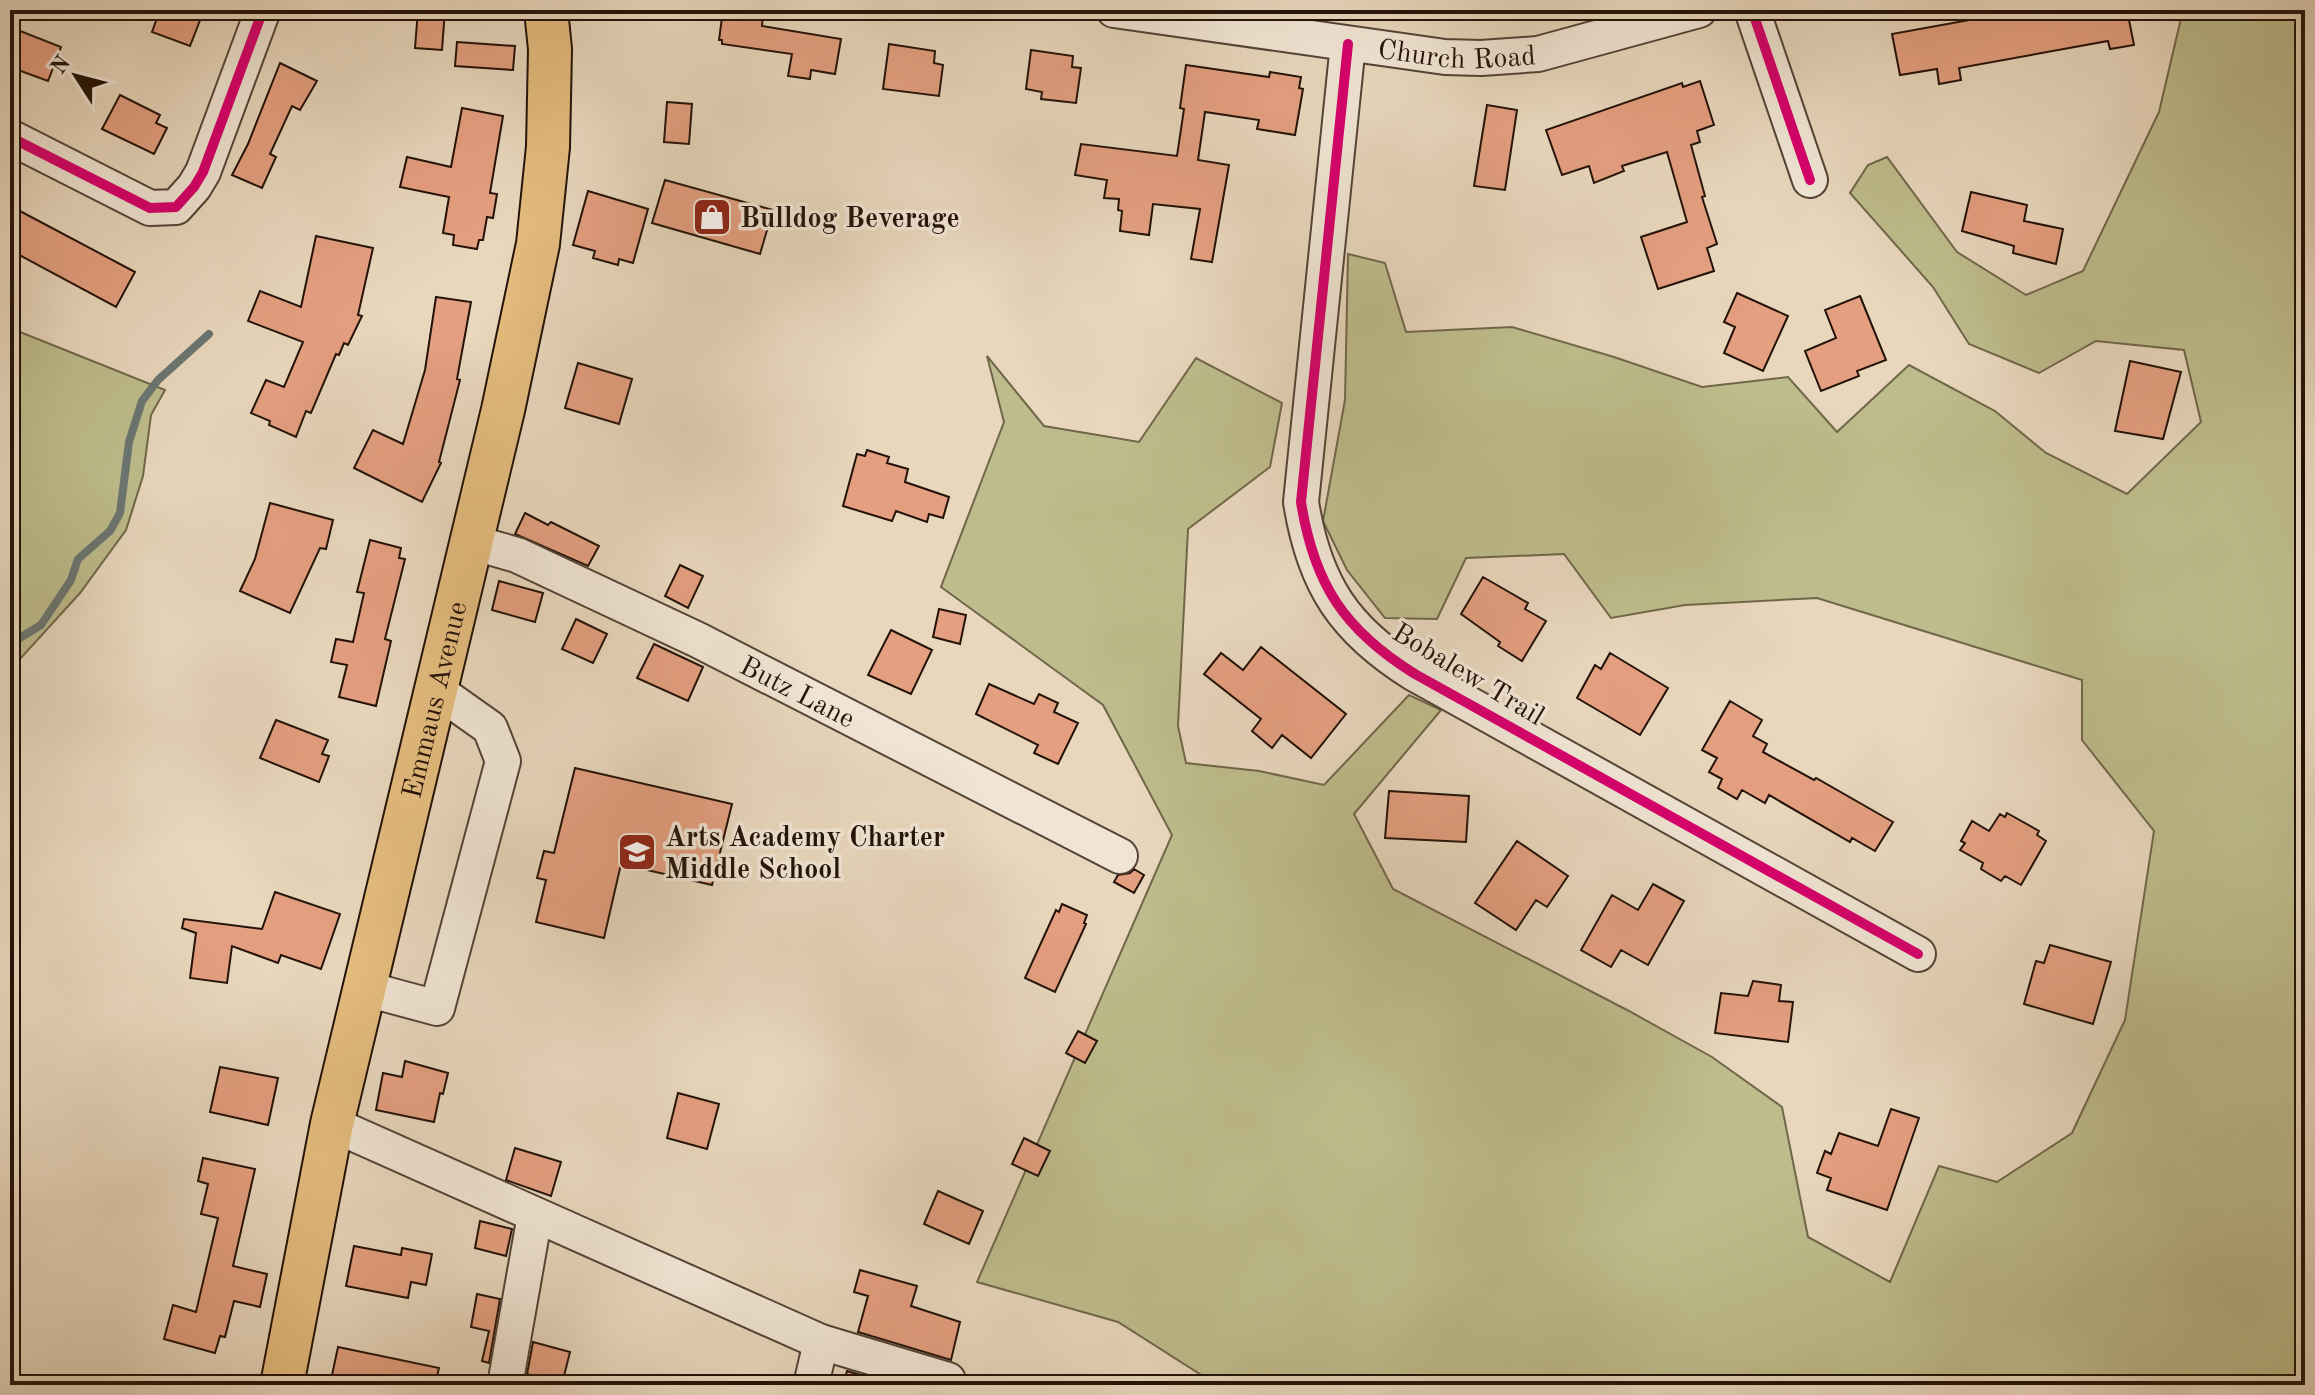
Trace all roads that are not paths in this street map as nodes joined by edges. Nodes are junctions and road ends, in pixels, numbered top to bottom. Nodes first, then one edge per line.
1 (263, 10) edge
2 (546, 10) edge
3 (1114, 10) edge
4 (1699, 10) edge
5 (1752, 10) edge
6 (1348, 44) junction
7 (10, 137) edge
8 (1810, 180) dead end
9 (471, 542) junction
10 (435, 689) junction
11 (1120, 856) dead end
12 (1918, 954) dead end
13 (363, 988) junction
14 (332, 1124) junction
15 (535, 1215) junction
16 (821, 1342) junction
17 (948, 1380) dead end
18 (282, 1385) edge
19 (505, 1385) edge
20 (811, 1385) edge

1 - 7 street
2 - 9 main road, Emmaus Avenue
3 - 6 street, Church Road
4 - 6 street, Church Road
5 - 8 street
6 - 12 street, Bobalew Trail
9 - 10 main road, Emmaus Avenue
9 - 11 street, Butz Lane
10 - 13 main road, Emmaus Avenue
10 - 13 street
13 - 14 main road, Emmaus Avenue
14 - 15 street
14 - 18 main road, Emmaus Avenue
15 - 16 street
15 - 19 street
16 - 17 street
16 - 20 street

